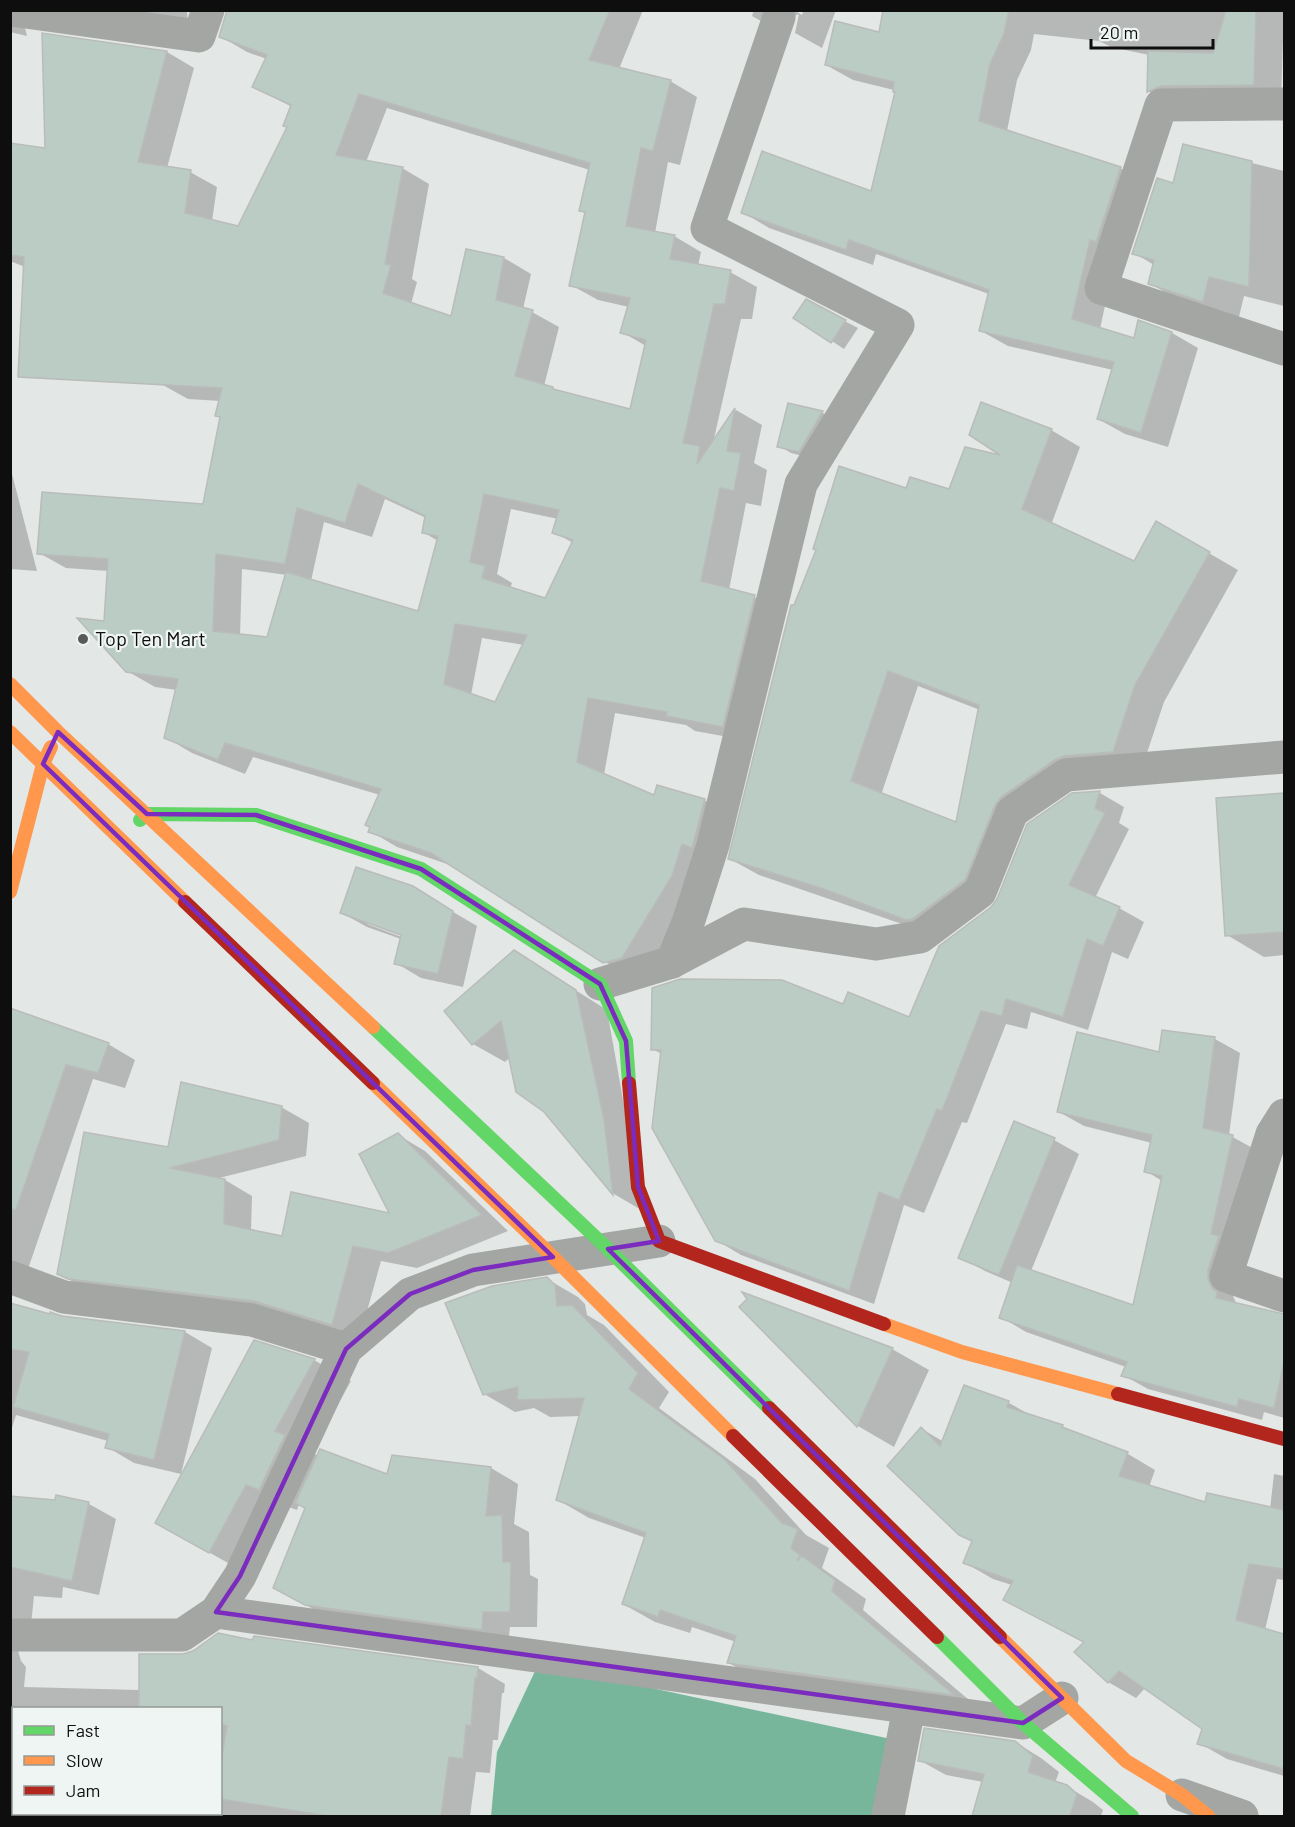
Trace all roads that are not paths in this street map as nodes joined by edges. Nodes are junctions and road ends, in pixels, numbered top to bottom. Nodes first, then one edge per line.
1 (11, 10) edge
2 (208, 10) edge
3 (774, 13) edge
4 (1284, 104) edge
5 (1284, 349) edge
6 (10, 684) edge
7 (10, 732) edge
8 (58, 732) junction
9 (1284, 758) edge
10 (44, 764) junction
11 (147, 814) junction
12 (120, 838) junction
13 (10, 892) edge
14 (672, 962) junction
15 (600, 984) junction
16 (1284, 1115) edge
17 (659, 1241) junction
18 (608, 1249) junction
19 (553, 1257) junction
20 (10, 1277) edge
21 (1284, 1296) edge
22 (346, 1349) junction
23 (1284, 1438) edge
24 (216, 1612) junction
25 (10, 1635) edge
26 (1062, 1698) junction
27 (909, 1708) junction
28 (1023, 1723) junction
29 (1182, 1795) junction
30 (888, 1816) edge
31 (1132, 1816) edge
32 (1208, 1816) edge
33 (1242, 1816) edge

1 - 2 street
3 - 14 street
4 - 5 street
6 - 8 main road
7 - 10 main road
8 - 10 main road
8 - 11 main road
9 - 14 street
10 - 12 main road
10 - 13 main road
11 - 12 main road
11 - 15 main road
11 - 18 main road
12 - 19 main road
14 - 15 street
15 - 17 main road
16 - 21 street
17 - 18 street
17 - 23 main road
18 - 19 street
18 - 26 main road
19 - 22 street
19 - 28 main road
20 - 22 street
22 - 24 street
24 - 25 street
24 - 27 street
26 - 28 street
26 - 29 main road
27 - 28 street
27 - 30 street
28 - 31 main road
29 - 32 main road
29 - 33 street

